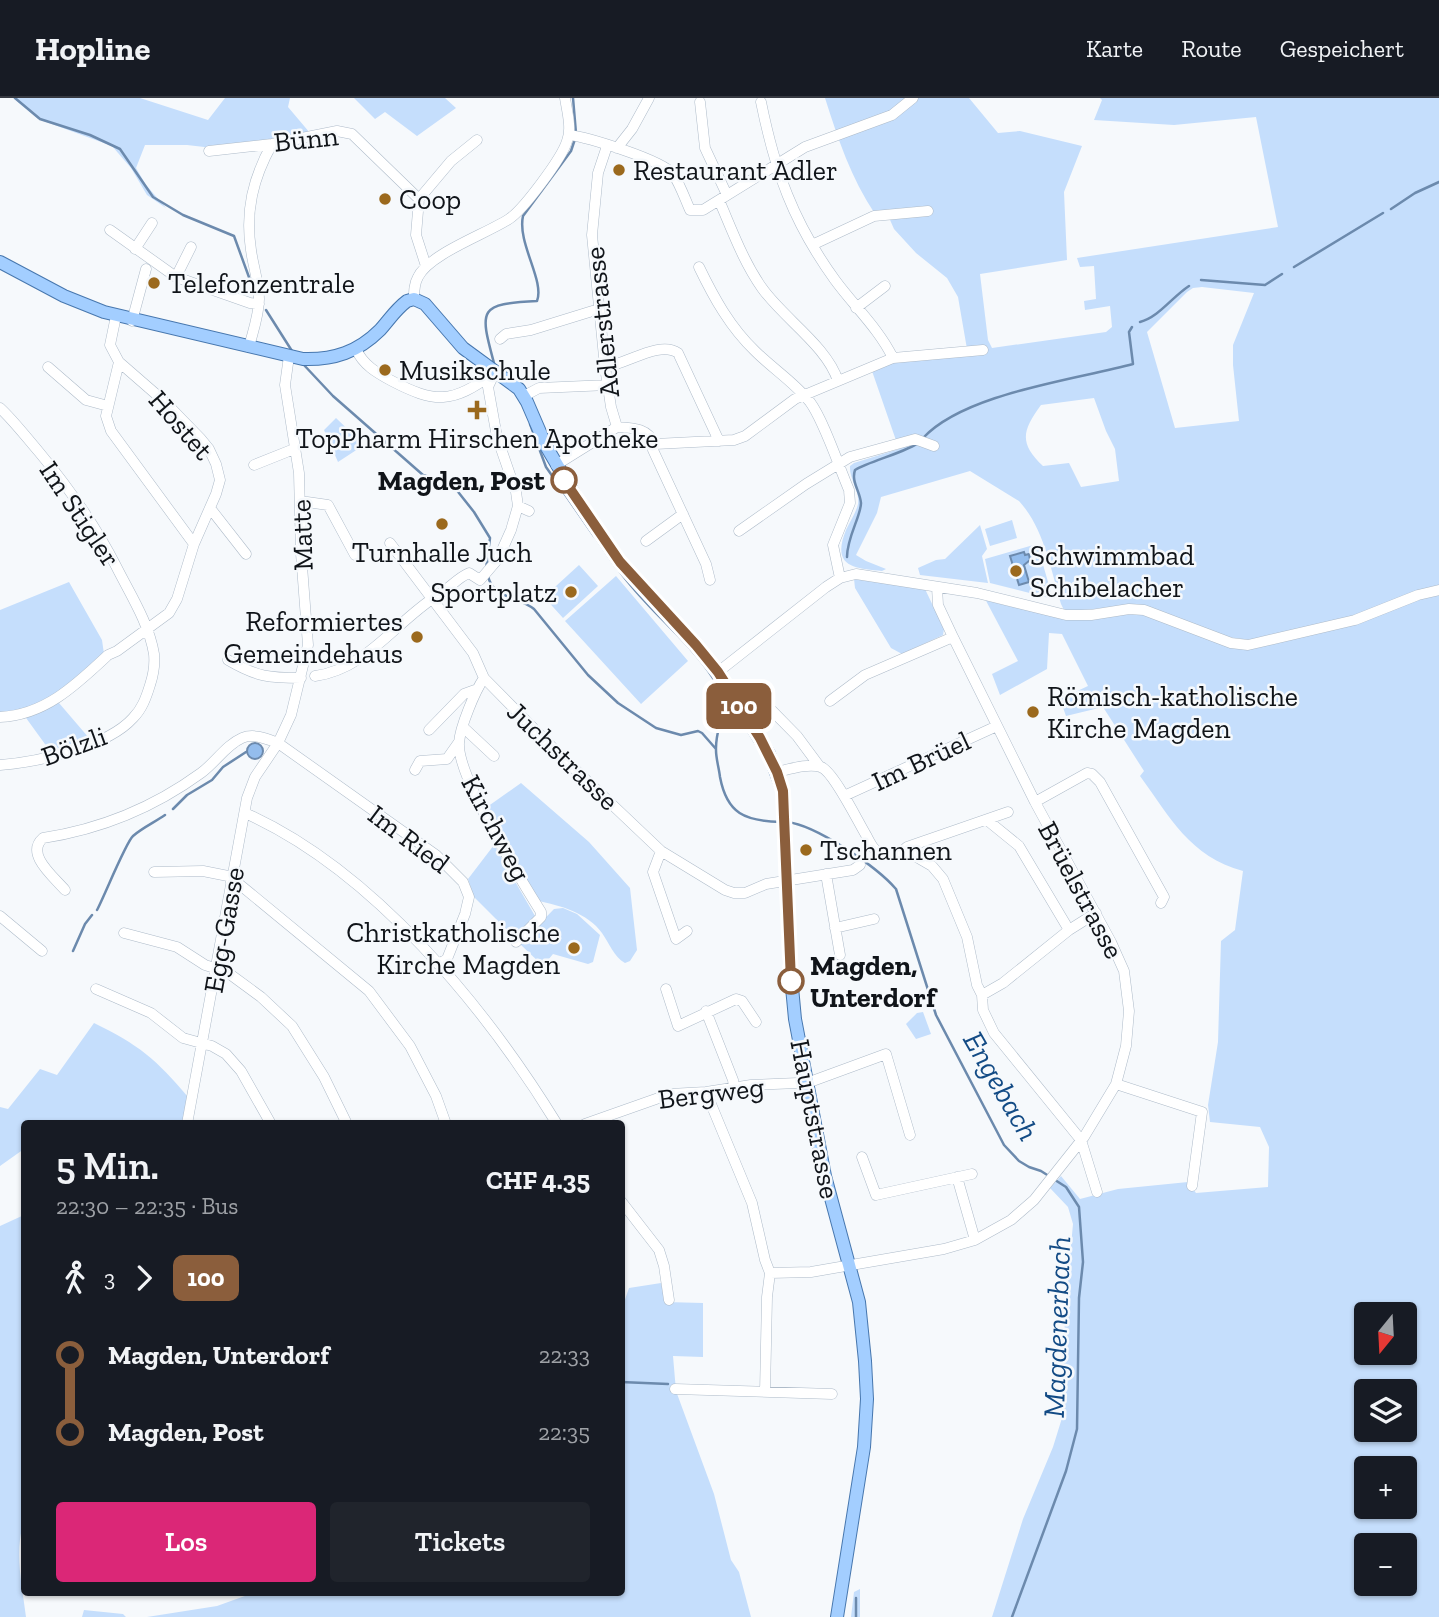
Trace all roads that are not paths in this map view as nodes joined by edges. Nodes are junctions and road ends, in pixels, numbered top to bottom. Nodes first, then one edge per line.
1 (565, 98) edge
2 (649, 98) edge
3 (913, 98) edge
4 (700, 102) dead end
5 (761, 102) dead end
6 (574, 136) junction
7 (477, 140) dead end
8 (271, 144) junction
9 (612, 147) junction
10 (209, 151) dead end
11 (775, 164) junction
12 (723, 197) junction
13 (419, 199) junction
14 (928, 211) dead end
15 (152, 223) dead end
16 (110, 230) dead end
17 (812, 245) junction
18 (191, 247) dead end
19 (135, 249) junction
20 (0, 262) edge
21 (426, 266) junction
22 (699, 267) dead end
23 (146, 270) dead end
24 (176, 277) junction
25 (885, 286) dead end
26 (414, 299) junction
27 (259, 301) junction
28 (856, 308) junction
29 (599, 309) junction
30 (116, 316) junction
31 (132, 321) junction
32 (500, 339) dead end
33 (249, 347) junction
34 (356, 349) junction
35 (983, 349) dead end
36 (294, 357) junction
37 (893, 358) junction
38 (119, 362) junction
39 (48, 367) dead end
40 (605, 368) junction
41 (495, 372) junction
42 (838, 381) junction
43 (608, 385) junction
44 (524, 396) junction
45 (805, 396) junction
46 (107, 406) junction
47 (0, 408) edge
48 (617, 427) junction
49 (719, 442) junction
50 (925, 442) dead end
51 (655, 444) junction
52 (294, 449) junction
53 (838, 463) junction
54 (254, 465) dead end
55 (556, 465) junction
56 (300, 501) junction
57 (518, 506) junction
58 (210, 508) junction
59 (529, 511) dead end
60 (684, 514) junction
61 (739, 531) dead end
62 (646, 541) dead end
63 (390, 543) dead end
64 (194, 544) junction
65 (246, 554) dead end
66 (355, 555) dead end
67 (841, 578) junction
68 (710, 580) dead end
69 (937, 587) junction
70 (1439, 590) edge
71 (430, 599) junction
72 (148, 629) junction
73 (953, 637) junction
74 (228, 660) dead end
75 (718, 672) junction
76 (315, 676) dead end
77 (301, 678) junction
78 (484, 678) junction
79 (749, 687) dead end
80 (475, 690) junction
81 (830, 701) dead end
82 (0, 717) edge
83 (997, 726) junction
84 (464, 728) junction
85 (429, 730) dead end
86 (459, 742) junction
87 (278, 743) junction
88 (495, 756) dead end
89 (0, 765) edge
90 (820, 767) junction
91 (415, 771) dead end
92 (777, 772) junction
93 (844, 796) junction
94 (1035, 802) junction
95 (245, 813) junction
96 (1008, 813) dead end
97 (987, 820) junction
98 (661, 851) junction
99 (901, 853) junction
100 (860, 865) dead end
101 (154, 872) dead end
102 (826, 874) junction
103 (232, 879) junction
104 (787, 880) junction
105 (65, 890) dead end
106 (1161, 903) dead end
107 (1096, 914) junction
108 (0, 916) edge
109 (874, 919) dead end
110 (835, 928) junction
111 (1069, 930) junction
112 (687, 931) dead end
113 (124, 933) dead end
114 (516, 942) dead end
115 (42, 951) dead end
116 (840, 955) dead end
117 (438, 964) junction
118 (217, 969) junction
119 (96, 989) dead end
120 (666, 989) dead end
121 (982, 995) junction
122 (706, 1011) junction
123 (755, 1022) dead end
124 (203, 1045) junction
125 (803, 1083) junction
126 (1116, 1084) junction
127 (734, 1087) junction
128 (706, 1092) junction
129 (188, 1120) edge
130 (269, 1120) edge
131 (345, 1120) edge
132 (445, 1120) edge
133 (554, 1120) edge
134 (596, 1120) edge
135 (909, 1135) dead end
136 (1082, 1140) junction
137 (862, 1157) dead end
138 (972, 1174) dead end
139 (957, 1177) junction
140 (1192, 1186) dead end
141 (1097, 1192) dead end
142 (625, 1206) edge
143 (975, 1240) junction
144 (850, 1265) junction
145 (770, 1273) junction
146 (669, 1300) dead end
147 (675, 1389) dead end
148 (765, 1392) junction
149 (832, 1394) dead end
150 (837, 1617) edge

1 - 6 street
2 - 9 street, Adlerstrasse
3 - 11 street
4 - 12 street
5 - 11 street
6 - 9 street
6 - 21 street
7 - 13 street
8 - 10 street, Bünn
8 - 13 street, Bünn
8 - 27 street
9 - 12 street
9 - 29 street, Adlerstrasse
11 - 12 street
11 - 17 street
12 - 42 street
13 - 21 street
14 - 17 street
15 - 19 street
16 - 19 street
17 - 28 street
18 - 24 street
19 - 24 street
20 - 30 main road
21 - 26 street
22 - 45 street
23 - 31 street
24 - 27 street
25 - 28 street
26 - 34 main road
26 - 41 main road, Hauptstrasse
27 - 33 street
28 - 37 street
29 - 32 street
29 - 40 street, Adlerstrasse
30 - 31 main road
30 - 38 street
31 - 33 main road
33 - 36 main road
34 - 36 main road
34 - 41 street
35 - 37 street
36 - 52 street, Matte
37 - 42 street
38 - 46 street
38 - 58 street, Hostet
39 - 46 street
40 - 43 street, Adlerstrasse
40 - 49 street
41 - 44 main road, Hauptstrasse
41 - 57 street
42 - 45 street
43 - 44 street
43 - 48 street, Adlerstrasse
44 - 55 main road, Hauptstrasse
45 - 49 street
45 - 53 street
46 - 64 street
47 - 72 street, Im Stigler
48 - 51 street
48 - 55 street, Adlerstrasse
49 - 51 street
50 - 53 street
51 - 60 street
52 - 54 street
52 - 56 street, Matte
53 - 61 street
53 - 67 street
55 - 75 main road, Hauptstrasse
56 - 66 street
56 - 77 street, Matte
57 - 59 street
57 - 71 street
58 - 64 street, Hostet
58 - 65 street
60 - 62 street
60 - 68 street
63 - 71 street, Juchstrasse
64 - 72 street, Hostet
67 - 69 street
67 - 75 street
69 - 70 street
69 - 73 street, Brüelstrasse
71 - 76 street
71 - 78 street, Juchstrasse
72 - 82 street, Hostet
72 - 89 street, Bölzli
73 - 81 street
73 - 83 street, Brüelstrasse
74 - 77 street
75 - 92 main road, Hauptstrasse
77 - 87 street, Matte
78 - 80 street, Kirchweg
78 - 98 street, Juchstrasse
79 - 90 street
80 - 84 street, Kirchweg
80 - 85 street, Kirchweg
83 - 93 street, Im Brüel
83 - 94 street, Brüelstrasse
84 - 86 street, Kirchweg
84 - 88 street, Kirchweg
86 - 91 street, Kirchweg
86 - 114 street, Kirchweg
87 - 95 street, Egg-Gasse
87 - 105 street
87 - 117 street, Im Ried
90 - 92 street
90 - 93 street
92 - 104 main road, Hauptstrasse
93 - 99 street
94 - 106 street
94 - 107 street, Brüelstrasse
95 - 103 street, Egg-Gasse
95 - 117 street
96 - 97 street
97 - 99 street
97 - 111 street
98 - 104 street, Juchstrasse
98 - 112 street
99 - 121 street
100 - 102 street, Juchstrasse
101 - 103 street
102 - 104 street, Juchstrasse
102 - 110 street
103 - 118 street, Egg-Gasse
103 - 132 street
104 - 125 main road, Hauptstrasse
107 - 111 street
107 - 126 street, Brüelstrasse
108 - 115 street
109 - 110 street
110 - 116 street
111 - 121 street
113 - 118 street
117 - 133 street
118 - 124 street, Egg-Gasse
118 - 131 street
119 - 124 street
120 - 122 street
121 - 136 street
122 - 123 street
122 - 127 street
124 - 129 street, Egg-Gasse
124 - 130 street
125 - 127 street, Bergweg
125 - 135 street, Bergweg
125 - 144 main road, Hauptstrasse
126 - 136 street, Brüelstrasse
126 - 140 street
127 - 128 street, Bergweg
128 - 134 street, Bergweg
128 - 145 street
136 - 141 street
136 - 143 street, Brüelstrasse
137 - 139 street
138 - 139 street
139 - 143 street
142 - 146 street
143 - 144 street, Brüelstrasse
144 - 145 street, Brüelstrasse
144 - 150 main road, Hauptstrasse
145 - 148 street
147 - 148 street
148 - 149 street

